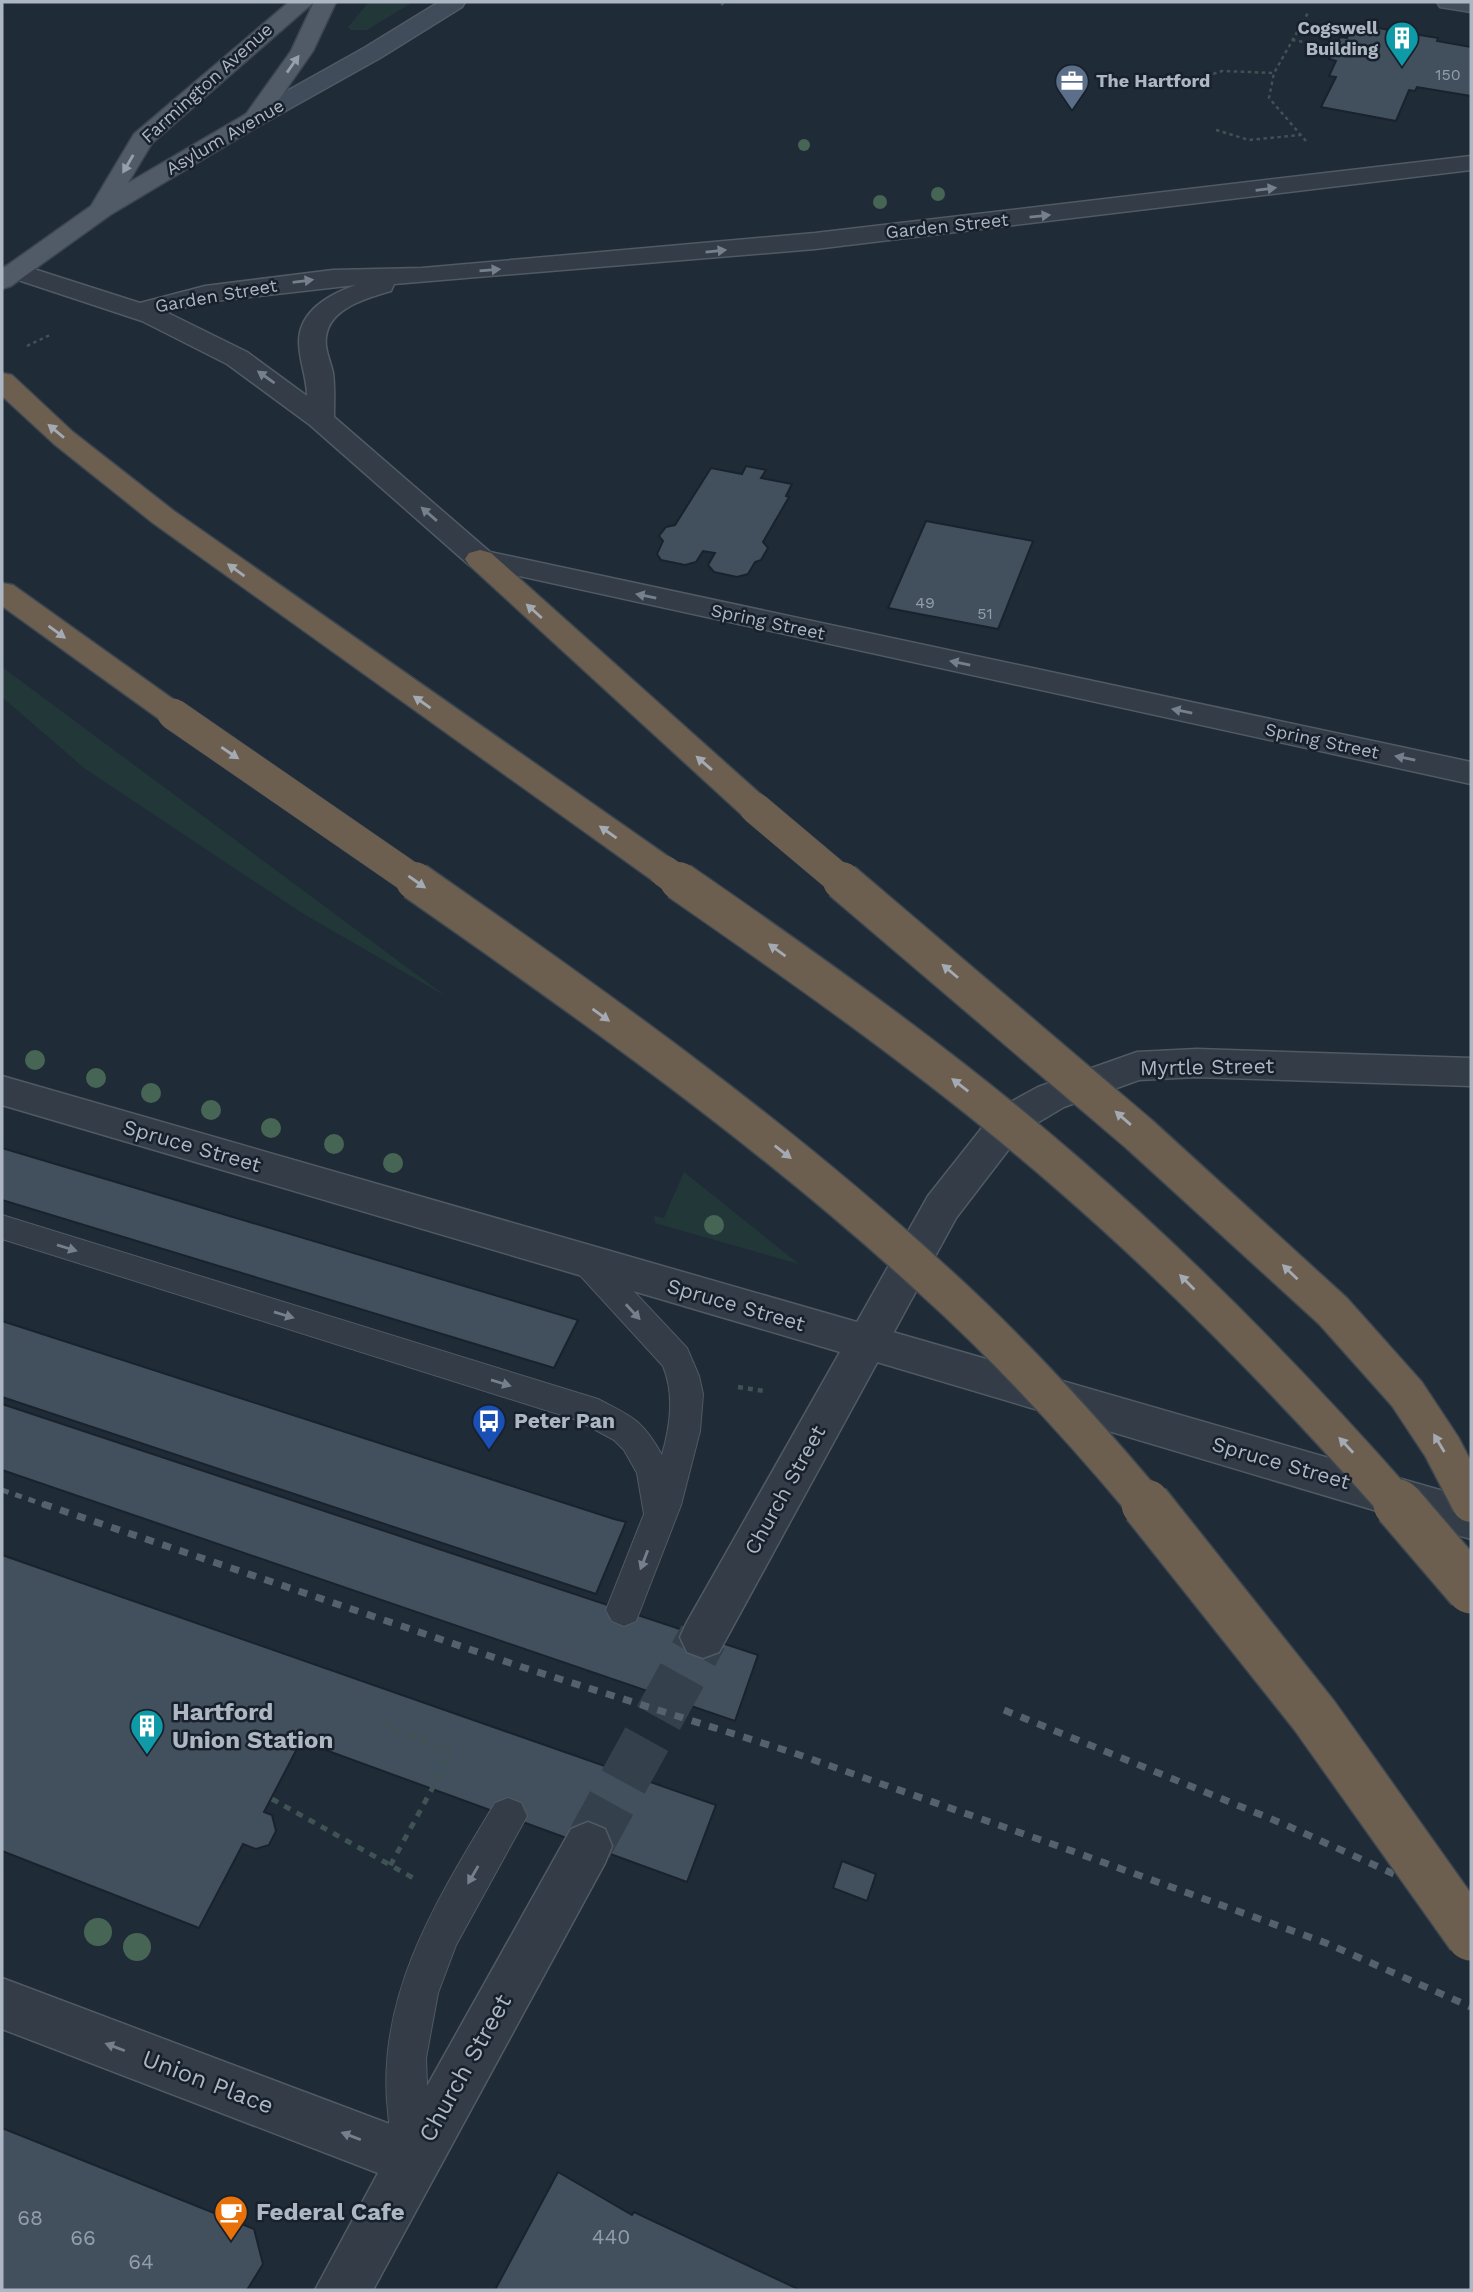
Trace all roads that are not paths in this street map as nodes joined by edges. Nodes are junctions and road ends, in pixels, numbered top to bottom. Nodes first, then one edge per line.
1 (303, 2) edge
2 (325, 2) edge
3 (454, 2) edge
4 (1448, 2) edge
5 (1471, 6) edge
6 (254, 119) junction
7 (1471, 163) edge
8 (101, 210) junction
9 (9, 276) edge
10 (422, 276) junction
11 (140, 311) junction
12 (2, 381) edge
13 (320, 419) junction
14 (480, 559) junction
15 (2, 592) edge
16 (1471, 773) edge
17 (1471, 1072) edge
18 (2, 1091) edge
19 (2, 1227) edge
20 (587, 1262) junction
21 (865, 1342) junction
22 (1471, 1503) edge
23 (661, 1514) junction
24 (1471, 1518) edge
25 (1471, 1589) edge
26 (624, 1611) dead end
27 (703, 1637) tunnel mouth
28 (508, 1816) dead end
29 (588, 1846) tunnel mouth
30 (1471, 1936) edge
31 (2, 2004) edge
32 (415, 2160) junction
33 (343, 2290) edge

1 -> 8 main road, Farmington Avenue
6 -> 2 main road, Farmington Avenue
3 - 6 main road, Asylum Avenue
4 - 5 main road
6 - 8 main road, Asylum Avenue
10 -> 7 street, Garden Street
8 - 9 main road, Asylum Avenue
9 - 11 street, Garden Street
11 -> 10 street, Garden Street
10 - 13 street, Garden Street
13 -> 11 street, Spring Street
25 -> 12 highway, bridge
14 -> 13 street, Spring Street
16 -> 14 street, Spring Street
22 -> 14 highway, bridge
15 -> 30 highway, bridge
17 - 21 street, Myrtle Street
18 - 20 street, Spruce Street
19 -> 23 lane
20 - 21 street, Spruce Street
20 -> 23 lane
21 - 24 street, Spruce Street
21 - 27 street, Church Street
23 -> 26 lane
28 -> 32 lane
29 - 32 street, Church Street
32 -> 31 street, Union Place
32 - 33 street, Church Street

